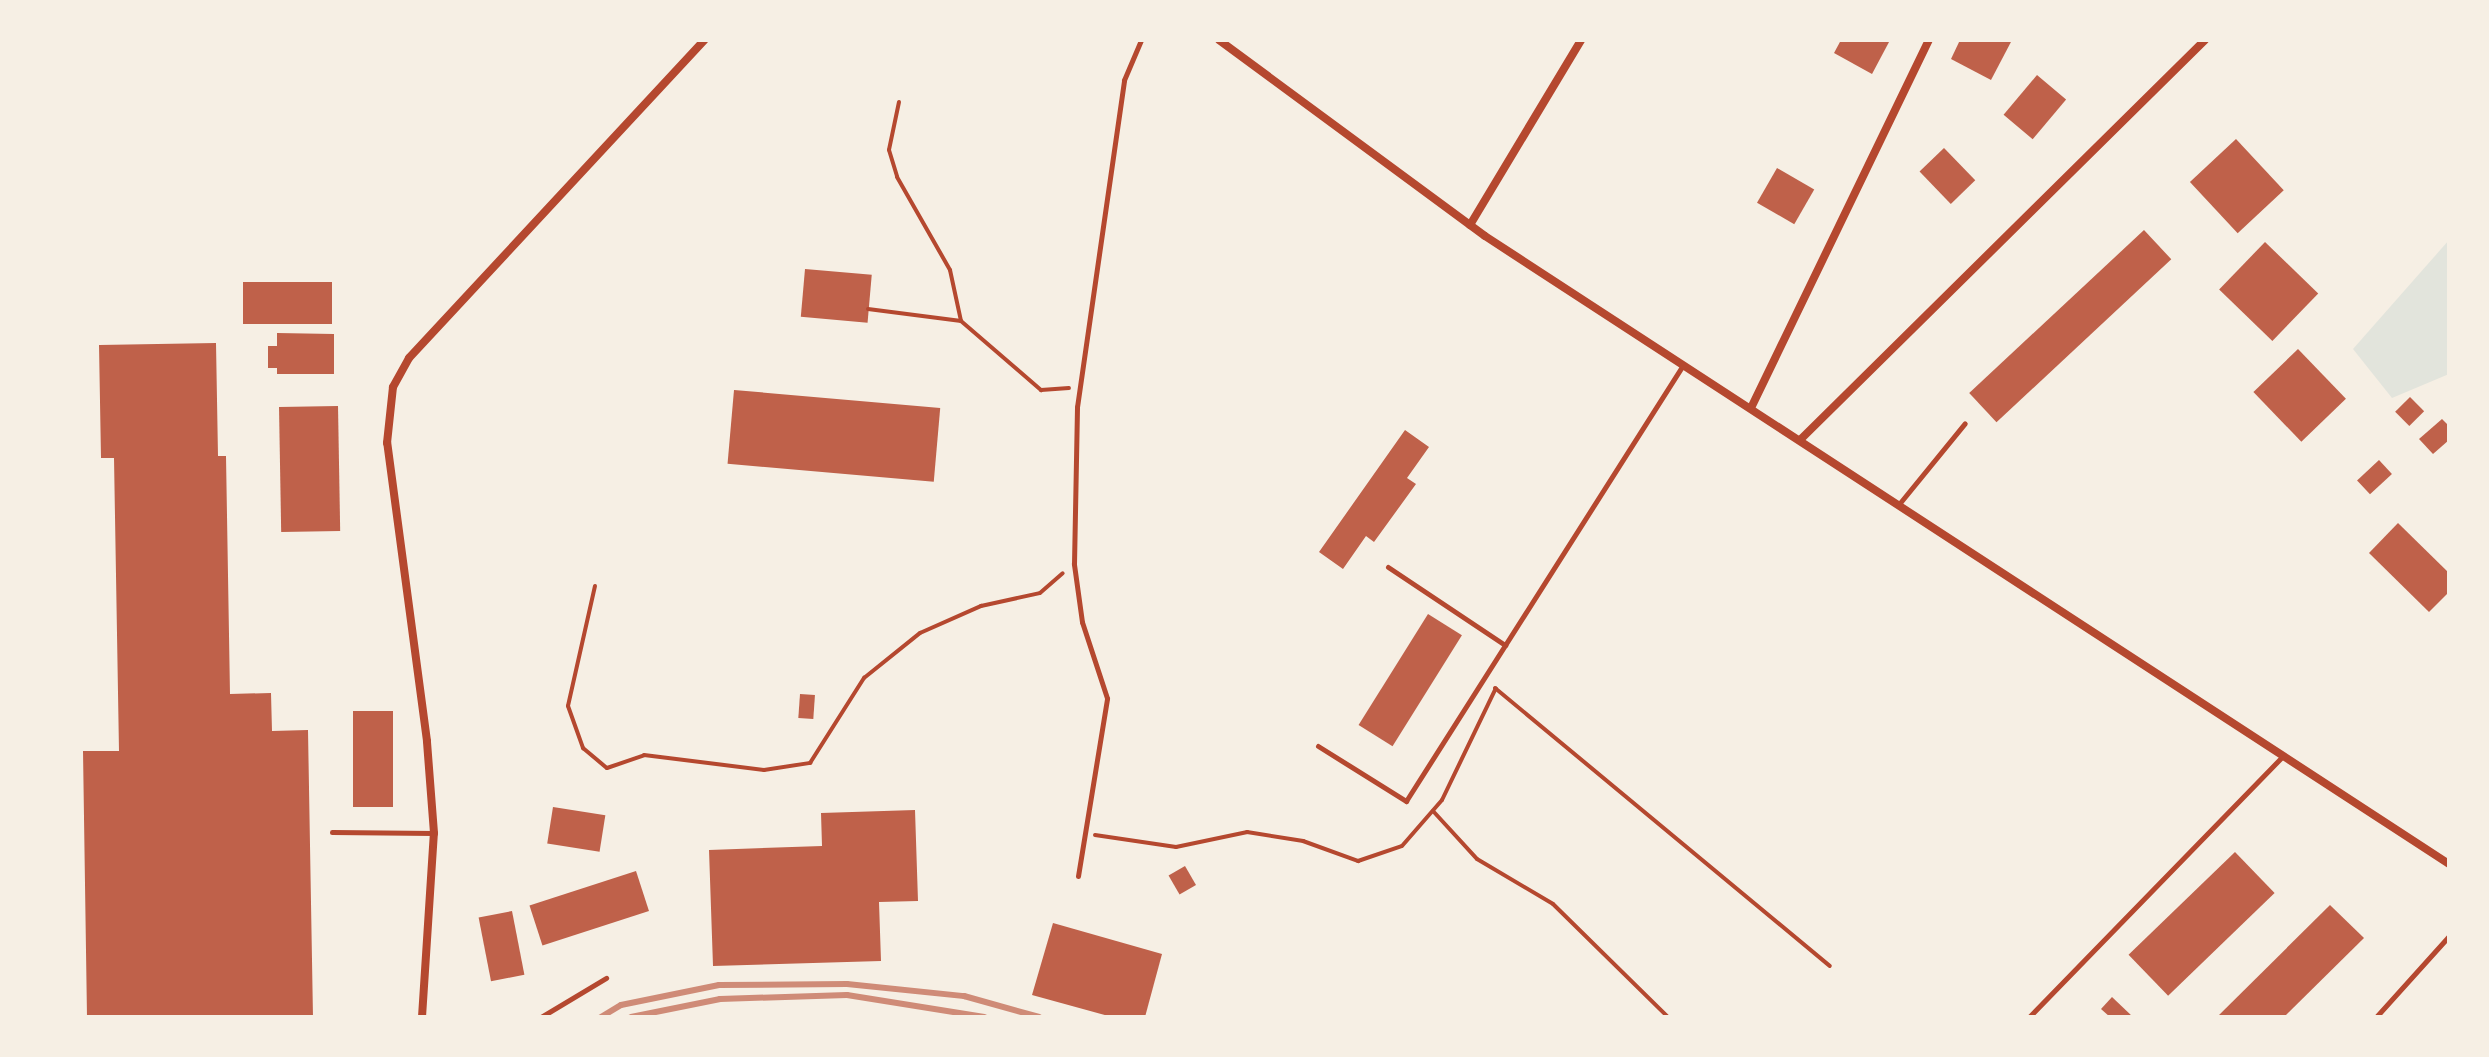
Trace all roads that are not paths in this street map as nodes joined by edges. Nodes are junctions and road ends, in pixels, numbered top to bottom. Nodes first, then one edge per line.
1 (704, 40) edge
2 (1141, 40) edge
3 (1219, 40) edge
4 (1581, 40) edge
5 (1929, 40) edge
6 (2205, 40) edge
7 (1470, 225) junction
8 (1683, 364) junction
9 (1751, 408) junction
10 (1965, 423) dead end
11 (1800, 440) junction
12 (1899, 504) junction
13 (1388, 567) dead end
14 (1505, 645) junction
15 (1318, 746) dead end
16 (2283, 756) junction
17 (332, 832) dead end
18 (434, 833) junction
19 (2449, 864) edge
20 (1078, 876) dead end
21 (2449, 936) edge
22 (606, 978) dead end
23 (422, 1017) edge
24 (541, 1017) edge
25 (2029, 1017) edge
26 (2376, 1017) edge

1 - 18 street
2 - 20 lane
3 - 7 street
4 - 7 street
5 - 9 street
6 - 11 street
7 - 8 street
8 - 9 street
8 - 14 lane
9 - 11 street
10 - 12 lane
11 - 12 street
12 - 16 street
13 - 14 lane
14 - 15 lane
16 - 19 street
16 - 25 lane
17 - 18 lane
18 - 23 street
21 - 26 lane
22 - 24 lane

